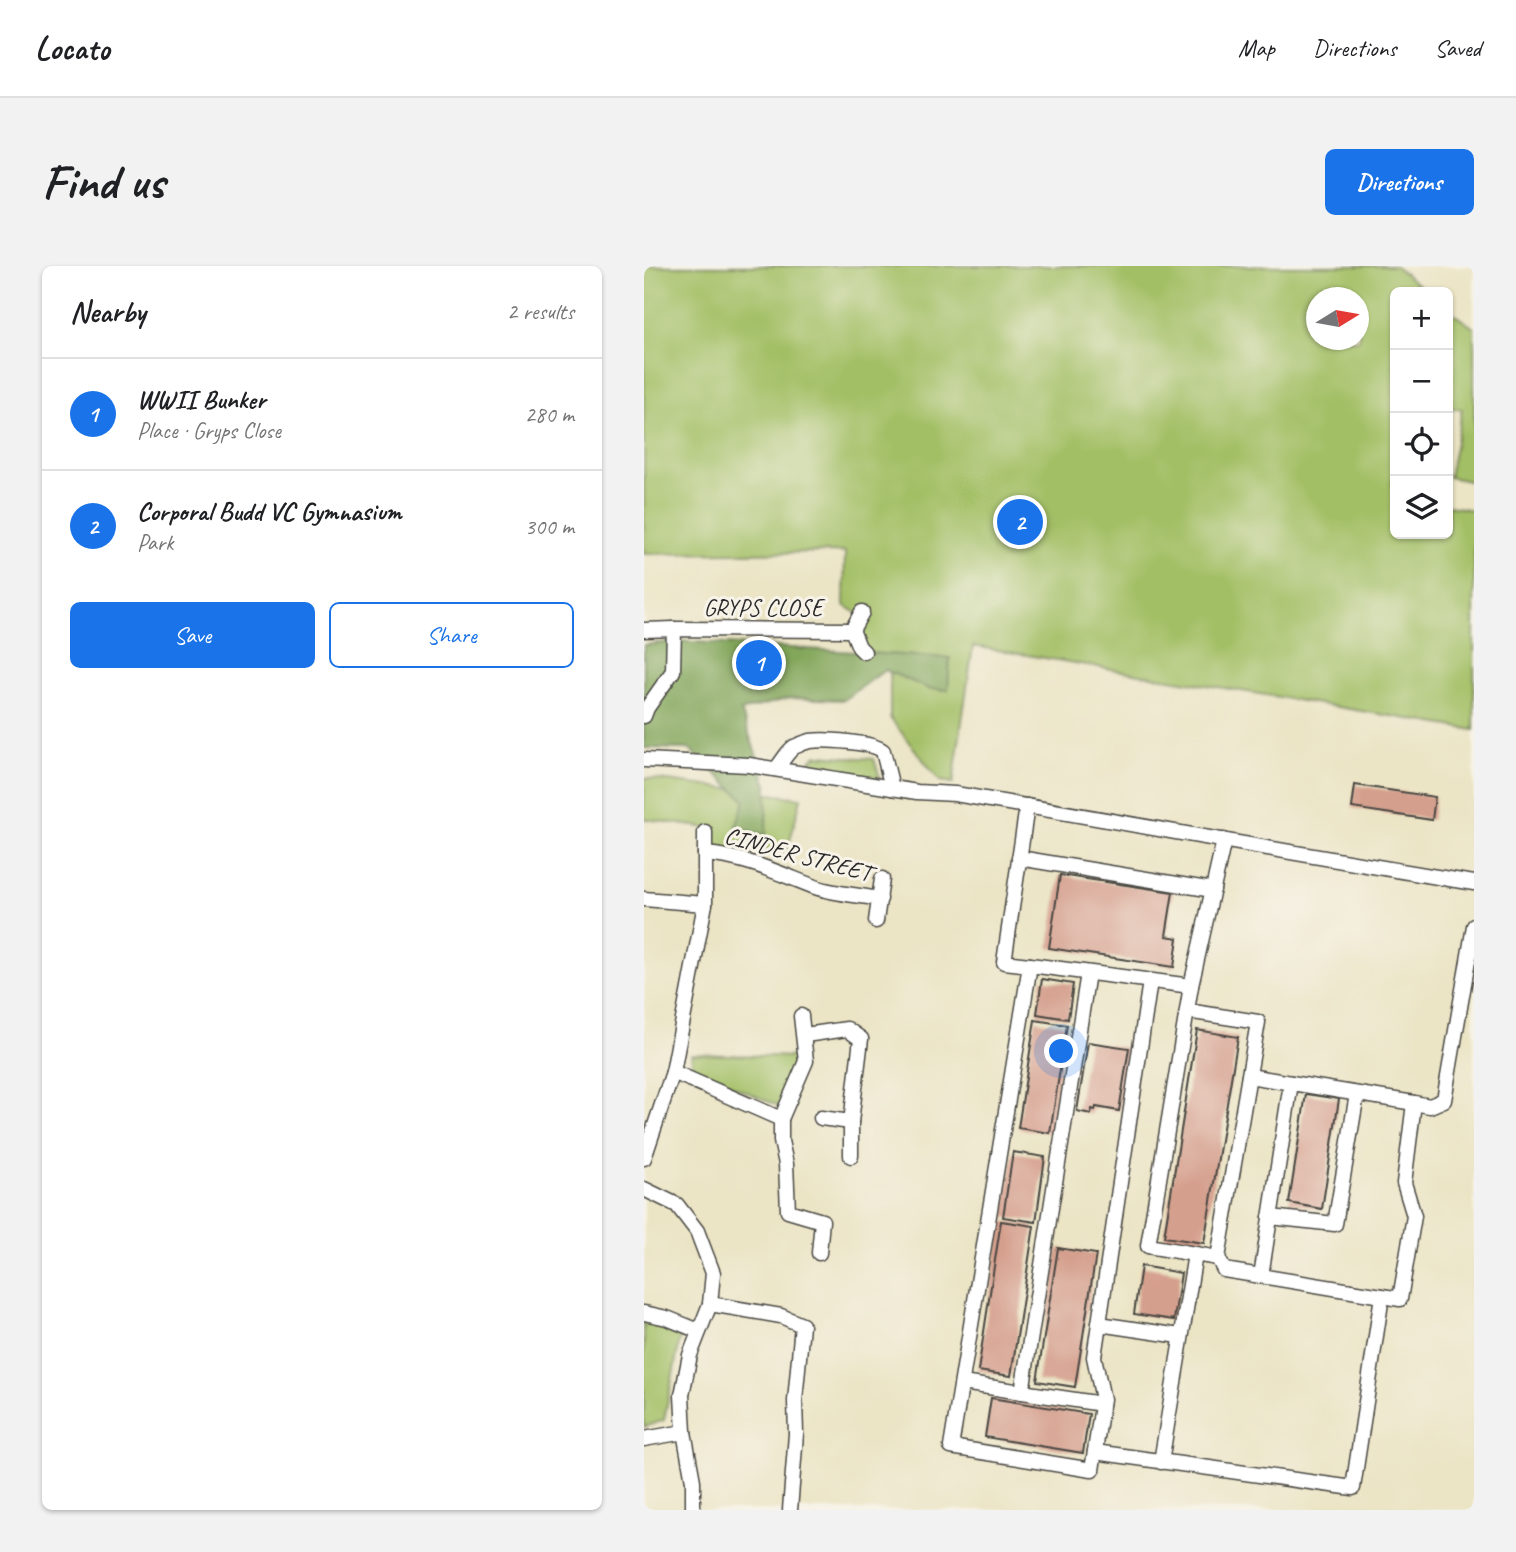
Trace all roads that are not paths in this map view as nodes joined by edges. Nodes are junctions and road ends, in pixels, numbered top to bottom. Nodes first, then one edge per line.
1 (862, 611) dead end
2 (674, 629) junction
3 (644, 630) edge
4 (852, 630) junction
5 (864, 652) dead end
6 (644, 716) edge
7 (649, 760) edge
8 (776, 769) junction
9 (892, 788) junction
10 (1027, 806) junction
11 (705, 832) dead end
12 (1224, 840) junction
13 (705, 854) junction
14 (1019, 858) junction
15 (882, 879) dead end
16 (1474, 883) edge
17 (1213, 890) junction
18 (880, 899) junction
19 (644, 900) edge
20 (705, 904) junction
21 (876, 921) dead end
22 (1474, 926) edge
23 (1030, 965) junction
24 (1088, 973) junction
25 (1150, 981) junction
26 (1191, 986) junction
27 (1187, 1011) junction
28 (801, 1016) dead end
29 (805, 1035) junction
30 (673, 1072) junction
31 (1249, 1076) junction
32 (1291, 1083) junction
33 (1357, 1094) junction
34 (1414, 1103) junction
35 (821, 1118) dead end
36 (781, 1119) junction
37 (851, 1122) junction
38 (851, 1156) dead end
39 (644, 1158) edge
40 (644, 1189) edge
41 (1270, 1217) junction
42 (819, 1253) dead end
43 (1195, 1254) junction
44 (1218, 1258) junction
45 (1261, 1276) junction
46 (1382, 1296) junction
47 (710, 1304) junction
48 (644, 1313) edge
49 (1099, 1324) junction
50 (699, 1331) junction
51 (1180, 1336) junction
52 (962, 1383) junction
53 (1022, 1392) junction
54 (1102, 1404) junction
55 (684, 1432) junction
56 (644, 1439) edge
57 (1095, 1452) junction
58 (1161, 1462) junction
59 (693, 1510) edge
60 (790, 1510) edge

1 - 4 street, GRYPS CLOSE
2 - 3 street, GRYPS CLOSE
2 - 4 street, GRYPS CLOSE
2 - 6 street, GRYPS CLOSE
4 - 5 street, GRYPS CLOSE
7 - 8 street
8 - 9 street
8 - 9 street
9 - 10 street
10 - 12 street
10 - 14 street
11 - 13 street
12 - 16 street
12 - 17 street
13 - 18 street, CINDER STREET
13 - 20 street
14 - 17 street
14 - 23 street
15 - 18 street, CINDER STREET
17 - 26 street
18 - 21 street, CINDER STREET
19 - 20 street
20 - 30 street
22 - 34 street
23 - 24 street
23 - 52 street
24 - 25 street
24 - 53 street
25 - 26 street
25 - 49 street
26 - 27 street
27 - 31 street
27 - 43 street
28 - 29 street
29 - 36 street
29 - 37 street
30 - 36 street
30 - 39 street
31 - 32 street
31 - 44 street
32 - 33 street
32 - 41 street
33 - 34 street
33 - 41 street
34 - 46 street
35 - 37 street
36 - 42 street
37 - 38 street
40 - 47 street
41 - 45 street
43 - 44 street
43 - 51 street
44 - 45 street
45 - 46 street
46 - 58 street
47 - 50 street
47 - 60 street
48 - 50 street
49 - 51 street
49 - 54 street
50 - 55 street
51 - 58 street
52 - 53 street
52 - 57 street
53 - 54 street
54 - 57 street
55 - 56 street
55 - 59 street
57 - 58 street

